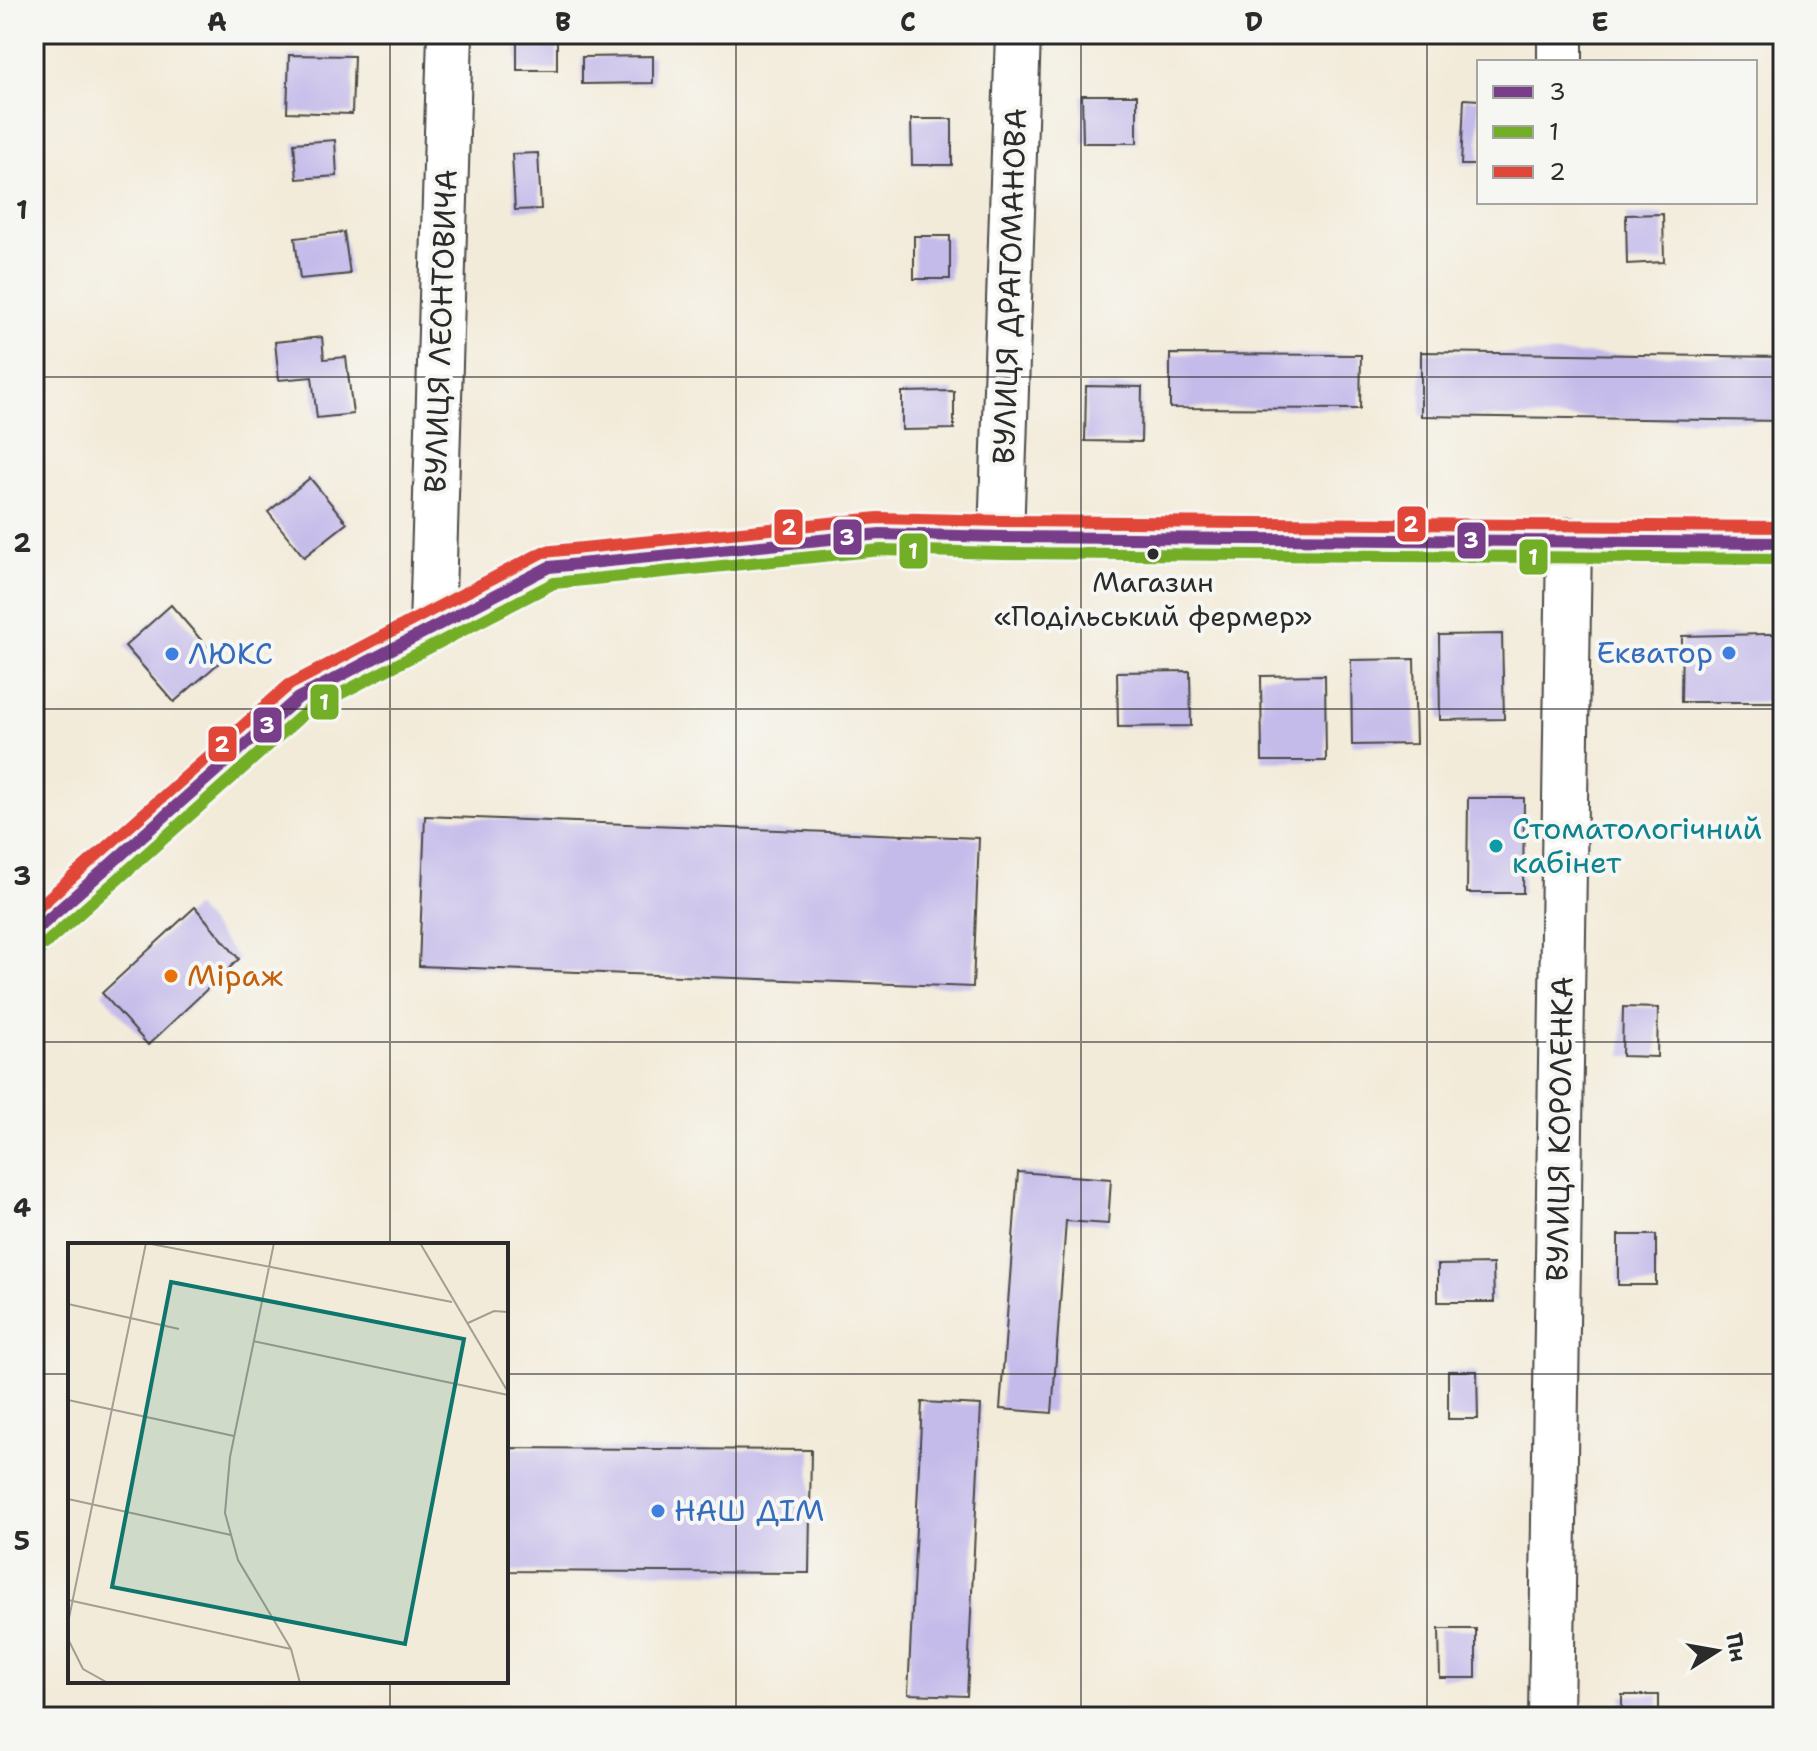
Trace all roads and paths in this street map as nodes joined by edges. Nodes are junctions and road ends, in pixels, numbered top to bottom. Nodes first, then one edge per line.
1 (450, 34) edge
2 (1018, 34) edge
3 (1560, 34) edge
4 (1560, 60) edge
5 (1001, 537) junction
6 (1569, 540) junction
7 (1783, 543) edge
8 (432, 628) junction
9 (34, 932) edge
10 (1551, 1717) edge

1 - 8 street, ВУЛИЦЯ ЛЕОНТОВИЧА
2 - 5 street, ВУЛИЦЯ ДРАГОМАНОВА
3 - 4 street
5 - 6 main road
5 - 8 main road
6 - 7 main road
6 - 10 street, ВУЛИЦЯ КОРОЛЕНКА
8 - 9 main road

